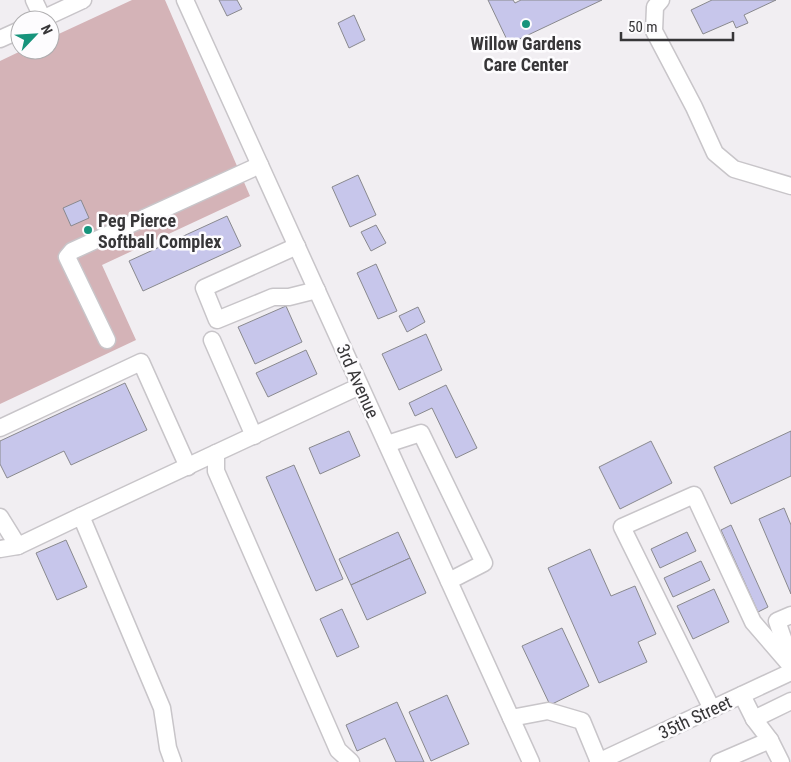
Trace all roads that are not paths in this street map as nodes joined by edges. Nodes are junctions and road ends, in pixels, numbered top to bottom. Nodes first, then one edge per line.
1 (83, 0) edge
2 (185, 0) edge
3 (661, 0) edge
4 (60, 10) edge
5 (260, 165) junction
6 (791, 186) edge
7 (297, 246) junction
8 (317, 290) junction
9 (108, 340) dead end
10 (212, 340) dead end
11 (360, 386) junction
12 (0, 428) edge
13 (254, 436) junction
14 (386, 444) junction
15 (216, 454) junction
16 (188, 467) junction
17 (81, 516) junction
18 (0, 517) edge
19 (18, 546) junction
20 (0, 549) edge
21 (449, 581) junction
22 (791, 615) edge
23 (791, 661) edge
24 (791, 666) edge
25 (791, 672) edge
26 (742, 695) junction
27 (791, 702) edge
28 (712, 709) junction
29 (511, 718) junction
30 (754, 719) junction
31 (770, 740) junction
32 (173, 762) edge
33 (351, 762) edge
34 (531, 762) edge
35 (598, 762) edge
36 (719, 762) edge
37 (781, 762) edge

1 - 4 street
2 - 5 street, 3rd Avenue
3 - 6 street
5 - 7 street, 3rd Avenue
5 - 9 street
7 - 8 street, 3rd Avenue
7 - 8 street
8 - 11 street, 3rd Avenue
10 - 13 street
11 - 13 street
11 - 14 street, 3rd Avenue
12 - 16 street
13 - 15 street
14 - 21 street, 3rd Avenue
14 - 21 street
15 - 16 street
15 - 33 street
16 - 17 street
17 - 19 street
17 - 32 street
18 - 19 street
19 - 20 street
21 - 29 street, 3rd Avenue
22 - 23 street
24 - 28 street
25 - 26 street, 35th Street
26 - 28 street, 35th Street
26 - 30 street
27 - 30 street
28 - 35 street, 35th Street
29 - 34 street, 3rd Avenue
29 - 35 street
30 - 31 street
31 - 36 street
31 - 37 street

